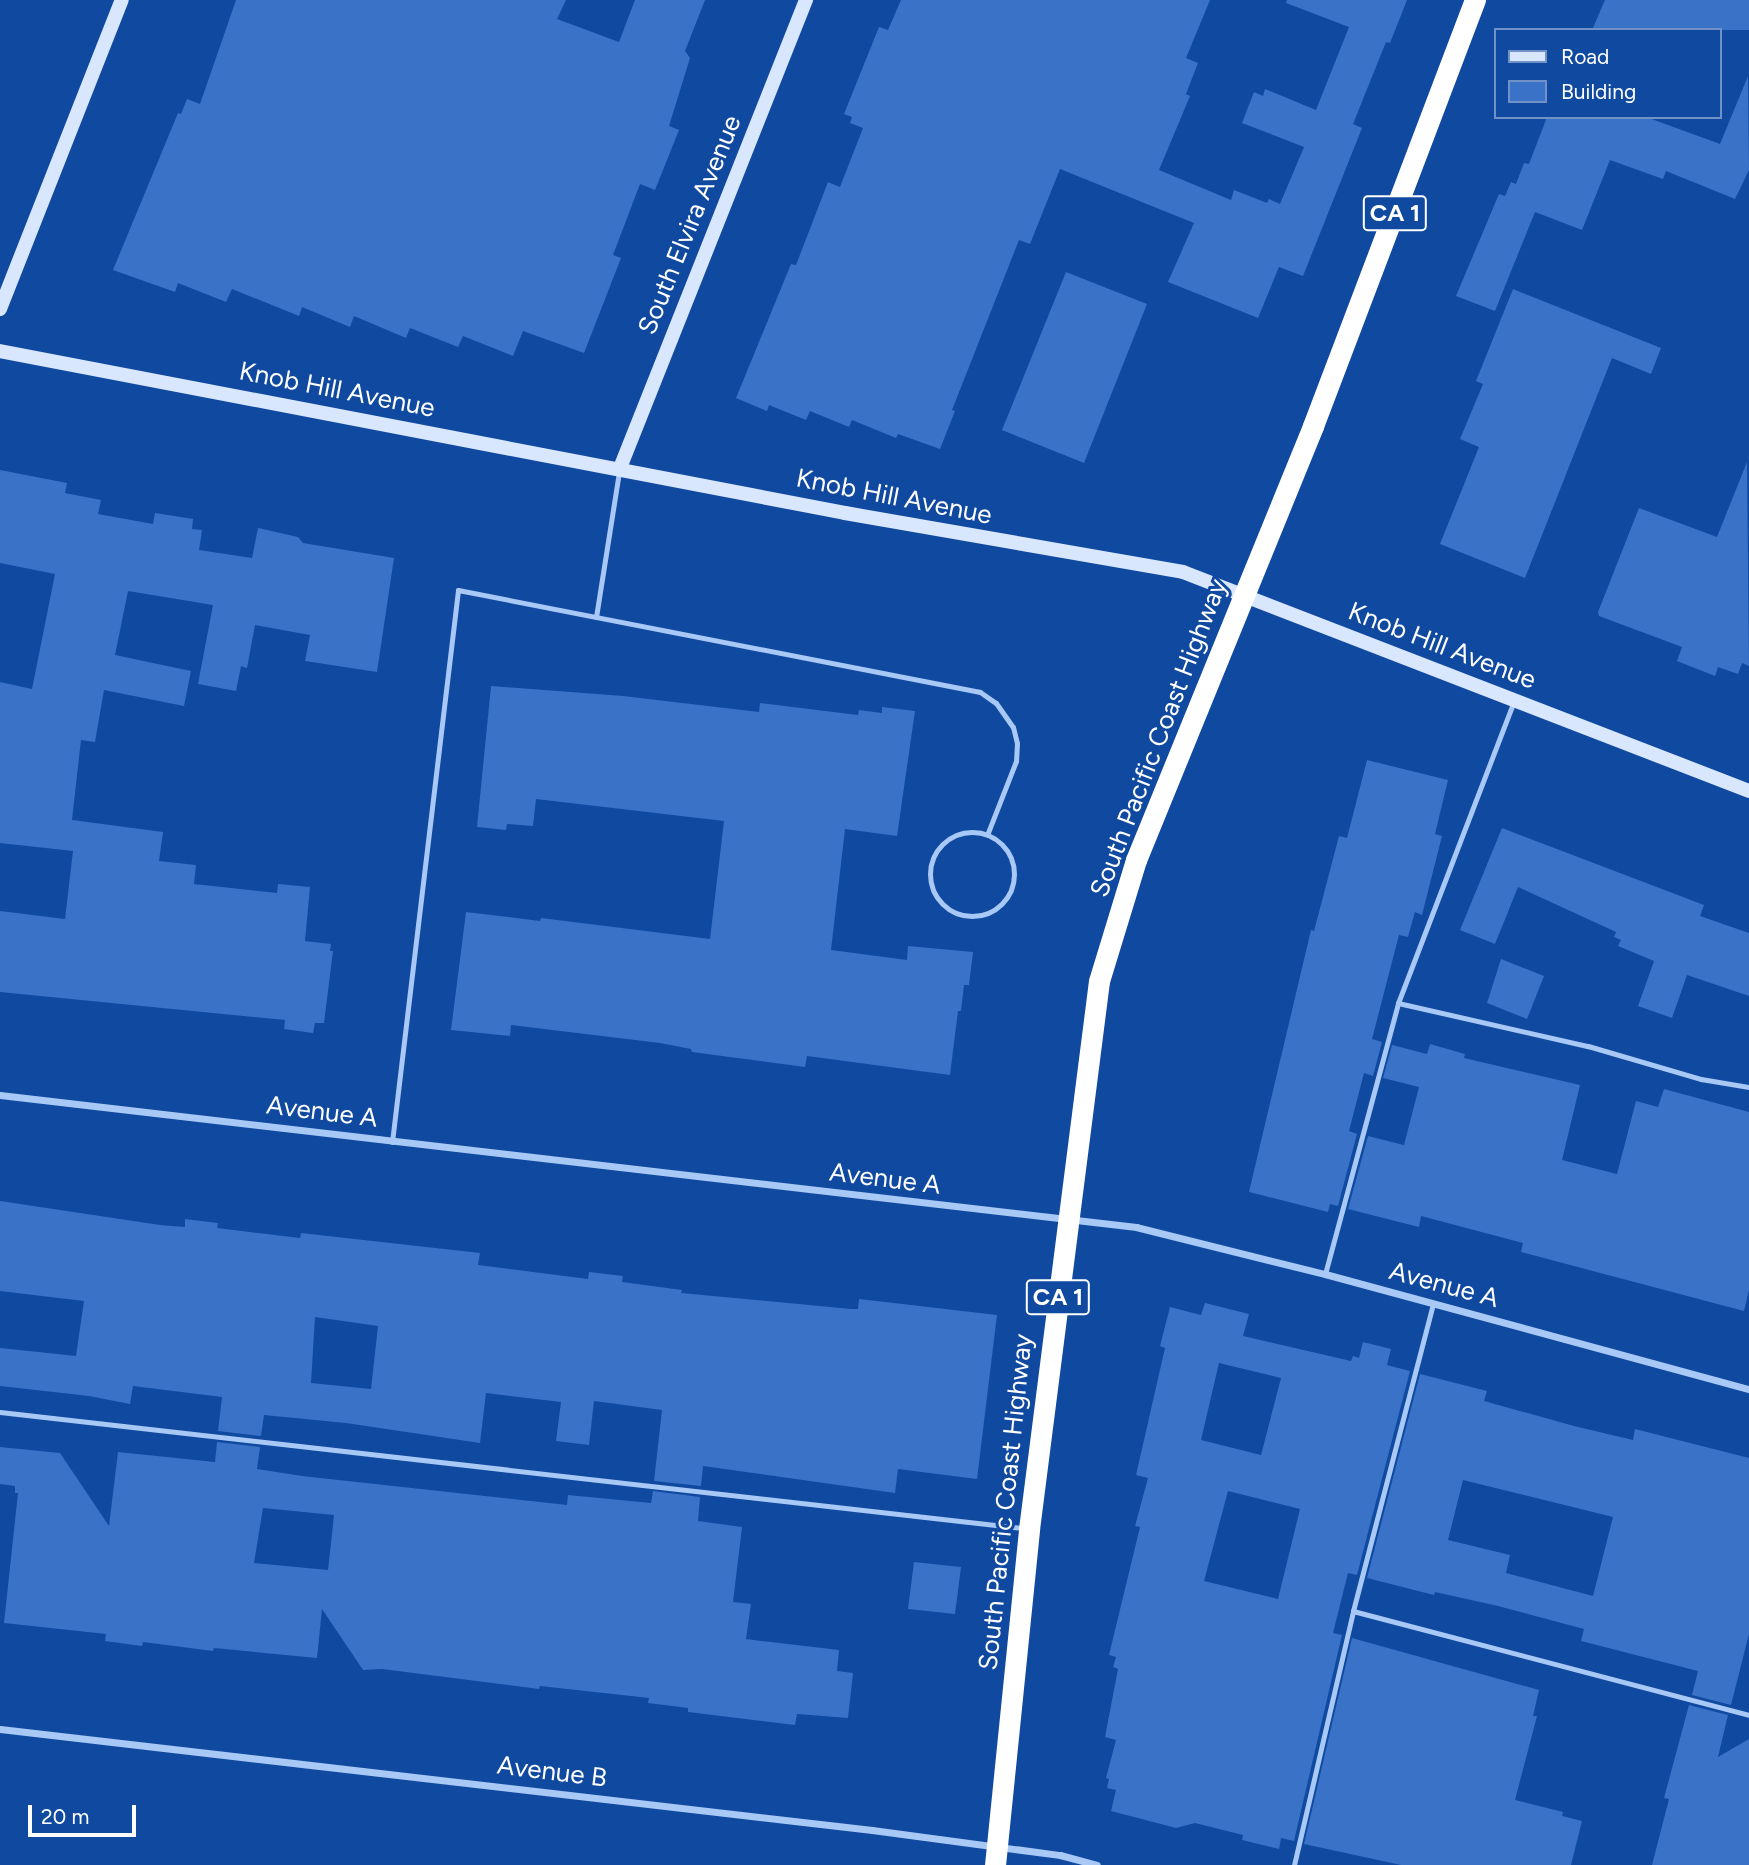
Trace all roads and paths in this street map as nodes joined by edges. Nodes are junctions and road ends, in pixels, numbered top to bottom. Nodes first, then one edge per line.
1 (122, 0) edge
2 (806, 0) edge
3 (1475, 0) edge
4 (0, 309) edge
5 (0, 351) edge
6 (620, 468) junction
7 (1245, 595) junction
8 (596, 617) junction
9 (1514, 701) junction
10 (1749, 791) edge
11 (987, 835) junction
12 (1398, 1003) junction
13 (1749, 1087) edge
14 (0, 1096) edge
15 (392, 1142) junction
16 (1068, 1221) junction
17 (1325, 1274) junction
18 (1433, 1304) junction
19 (1749, 1389) edge
20 (0, 1412) edge
21 (1029, 1529) junction
22 (1353, 1611) junction
23 (1749, 1714) edge
24 (0, 1729) edge
25 (996, 1856) edge
26 (1097, 1865) edge
27 (1294, 1865) edge

1 - 4 street
2 - 6 street, South Elvira Avenue
3 - 7 highway, South Pacific Coast Highway / CA 1
5 - 6 street, Knob Hill Avenue
6 - 7 street, Knob Hill Avenue
6 - 8 lane
7 - 9 street, Knob Hill Avenue
7 - 16 highway, South Pacific Coast Highway / CA 1
8 - 11 lane
8 - 15 lane
9 - 10 street, Knob Hill Avenue
9 - 12 lane
11 - 11 lane
12 - 13 lane
12 - 17 lane
14 - 15 street, Avenue A
15 - 16 street, Avenue A
16 - 17 street, Avenue A
16 - 21 highway, South Pacific Coast Highway / CA 1
17 - 18 street, Avenue A
18 - 19 street, Avenue A
18 - 22 lane
20 - 21 lane
21 - 25 highway, South Pacific Coast Highway / CA 1
22 - 23 lane
22 - 27 lane
24 - 25 street, Avenue B
25 - 26 street, Avenue B

